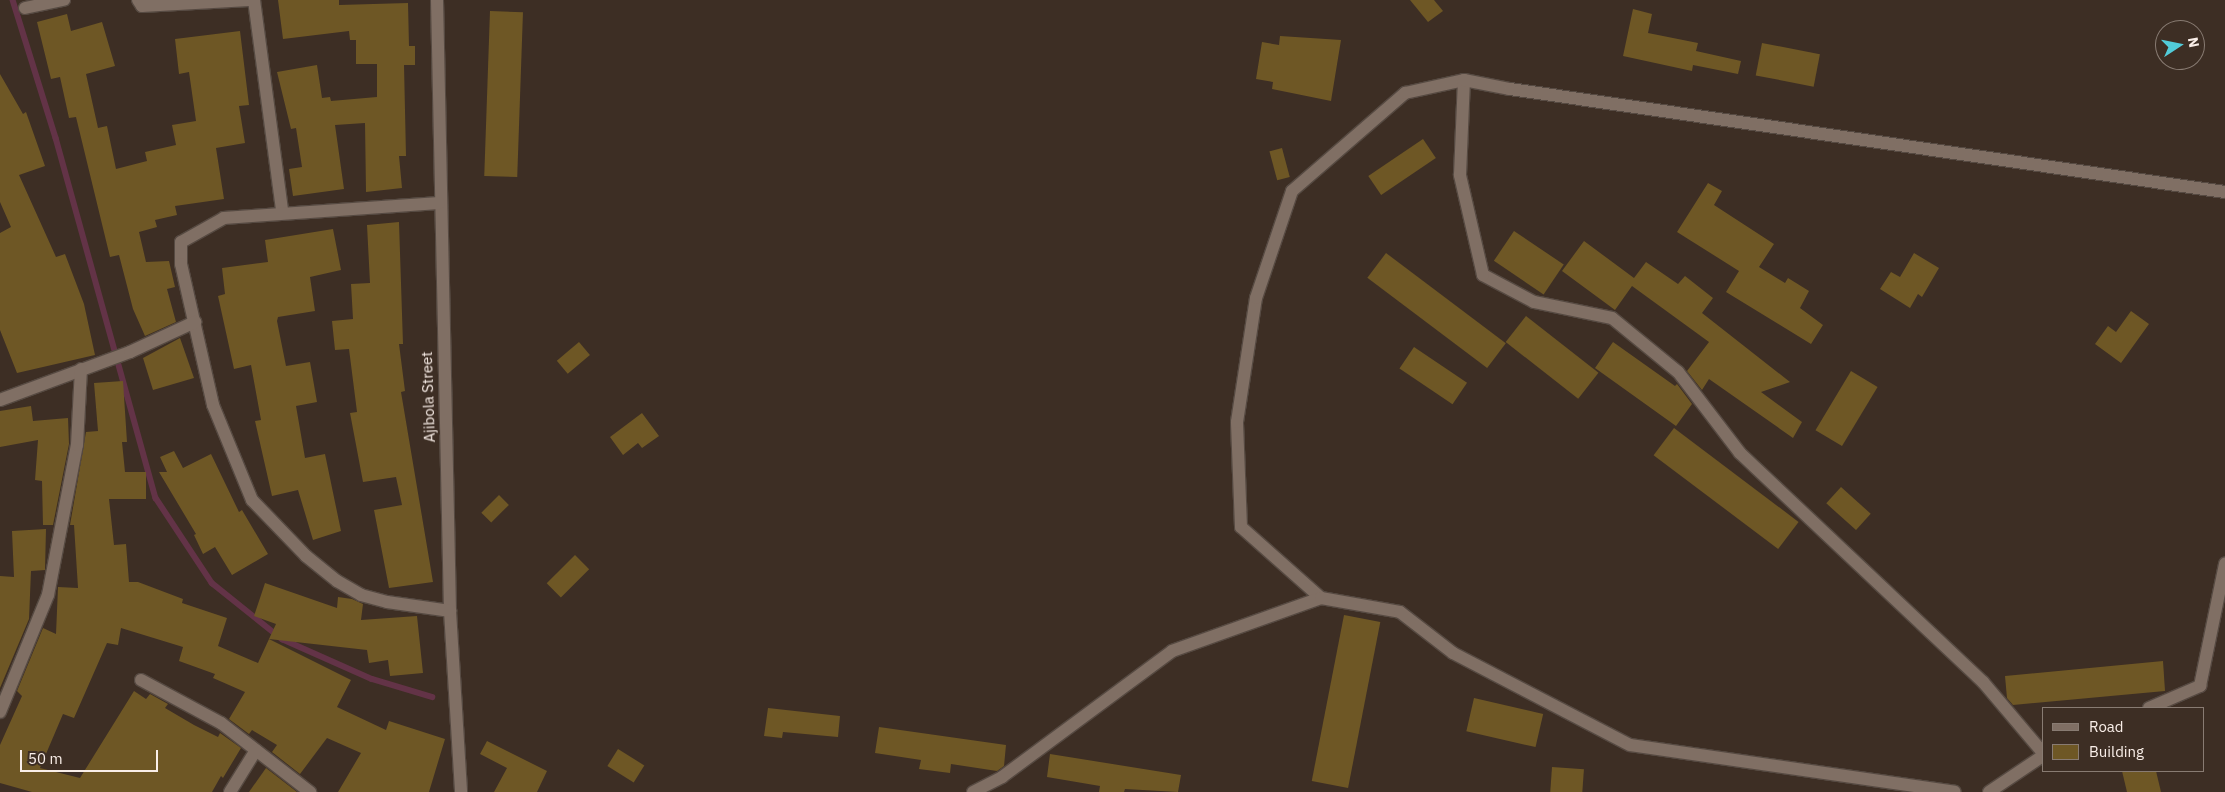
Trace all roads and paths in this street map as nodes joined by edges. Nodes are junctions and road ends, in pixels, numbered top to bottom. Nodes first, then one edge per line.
1 (64, 0) edge
2 (138, 0) edge
3 (249, 0) edge
4 (254, 0) edge
5 (437, 0) edge
6 (25, 8) dead end
7 (1464, 80) junction
8 (2225, 192) edge
9 (439, 202) junction
10 (282, 211) junction
11 (195, 322) junction
12 (80, 369) junction
13 (0, 400) edge
14 (2225, 564) edge
15 (1321, 598) junction
16 (450, 612) junction
17 (141, 680) dead end
18 (2151, 707) edge
19 (0, 712) edge
20 (256, 750) junction
21 (2042, 752) edge
22 (2042, 755) edge
23 (230, 792) edge
24 (310, 792) edge
25 (461, 792) edge
26 (973, 792) edge
27 (1955, 792) edge
28 (1989, 792) edge

1 - 6 street
2 - 3 street
4 - 10 street
5 - 9 street, Ajibola Street
7 - 8 street
7 - 15 street
7 - 21 street
9 - 10 street
9 - 16 street, Ajibola Street
10 - 11 street
11 - 12 street
11 - 16 street
12 - 13 street
12 - 19 street
14 - 18 street
15 - 26 street
15 - 27 street
16 - 25 street, Ajibola Street
17 - 20 street
20 - 23 street
20 - 24 street
22 - 28 street

